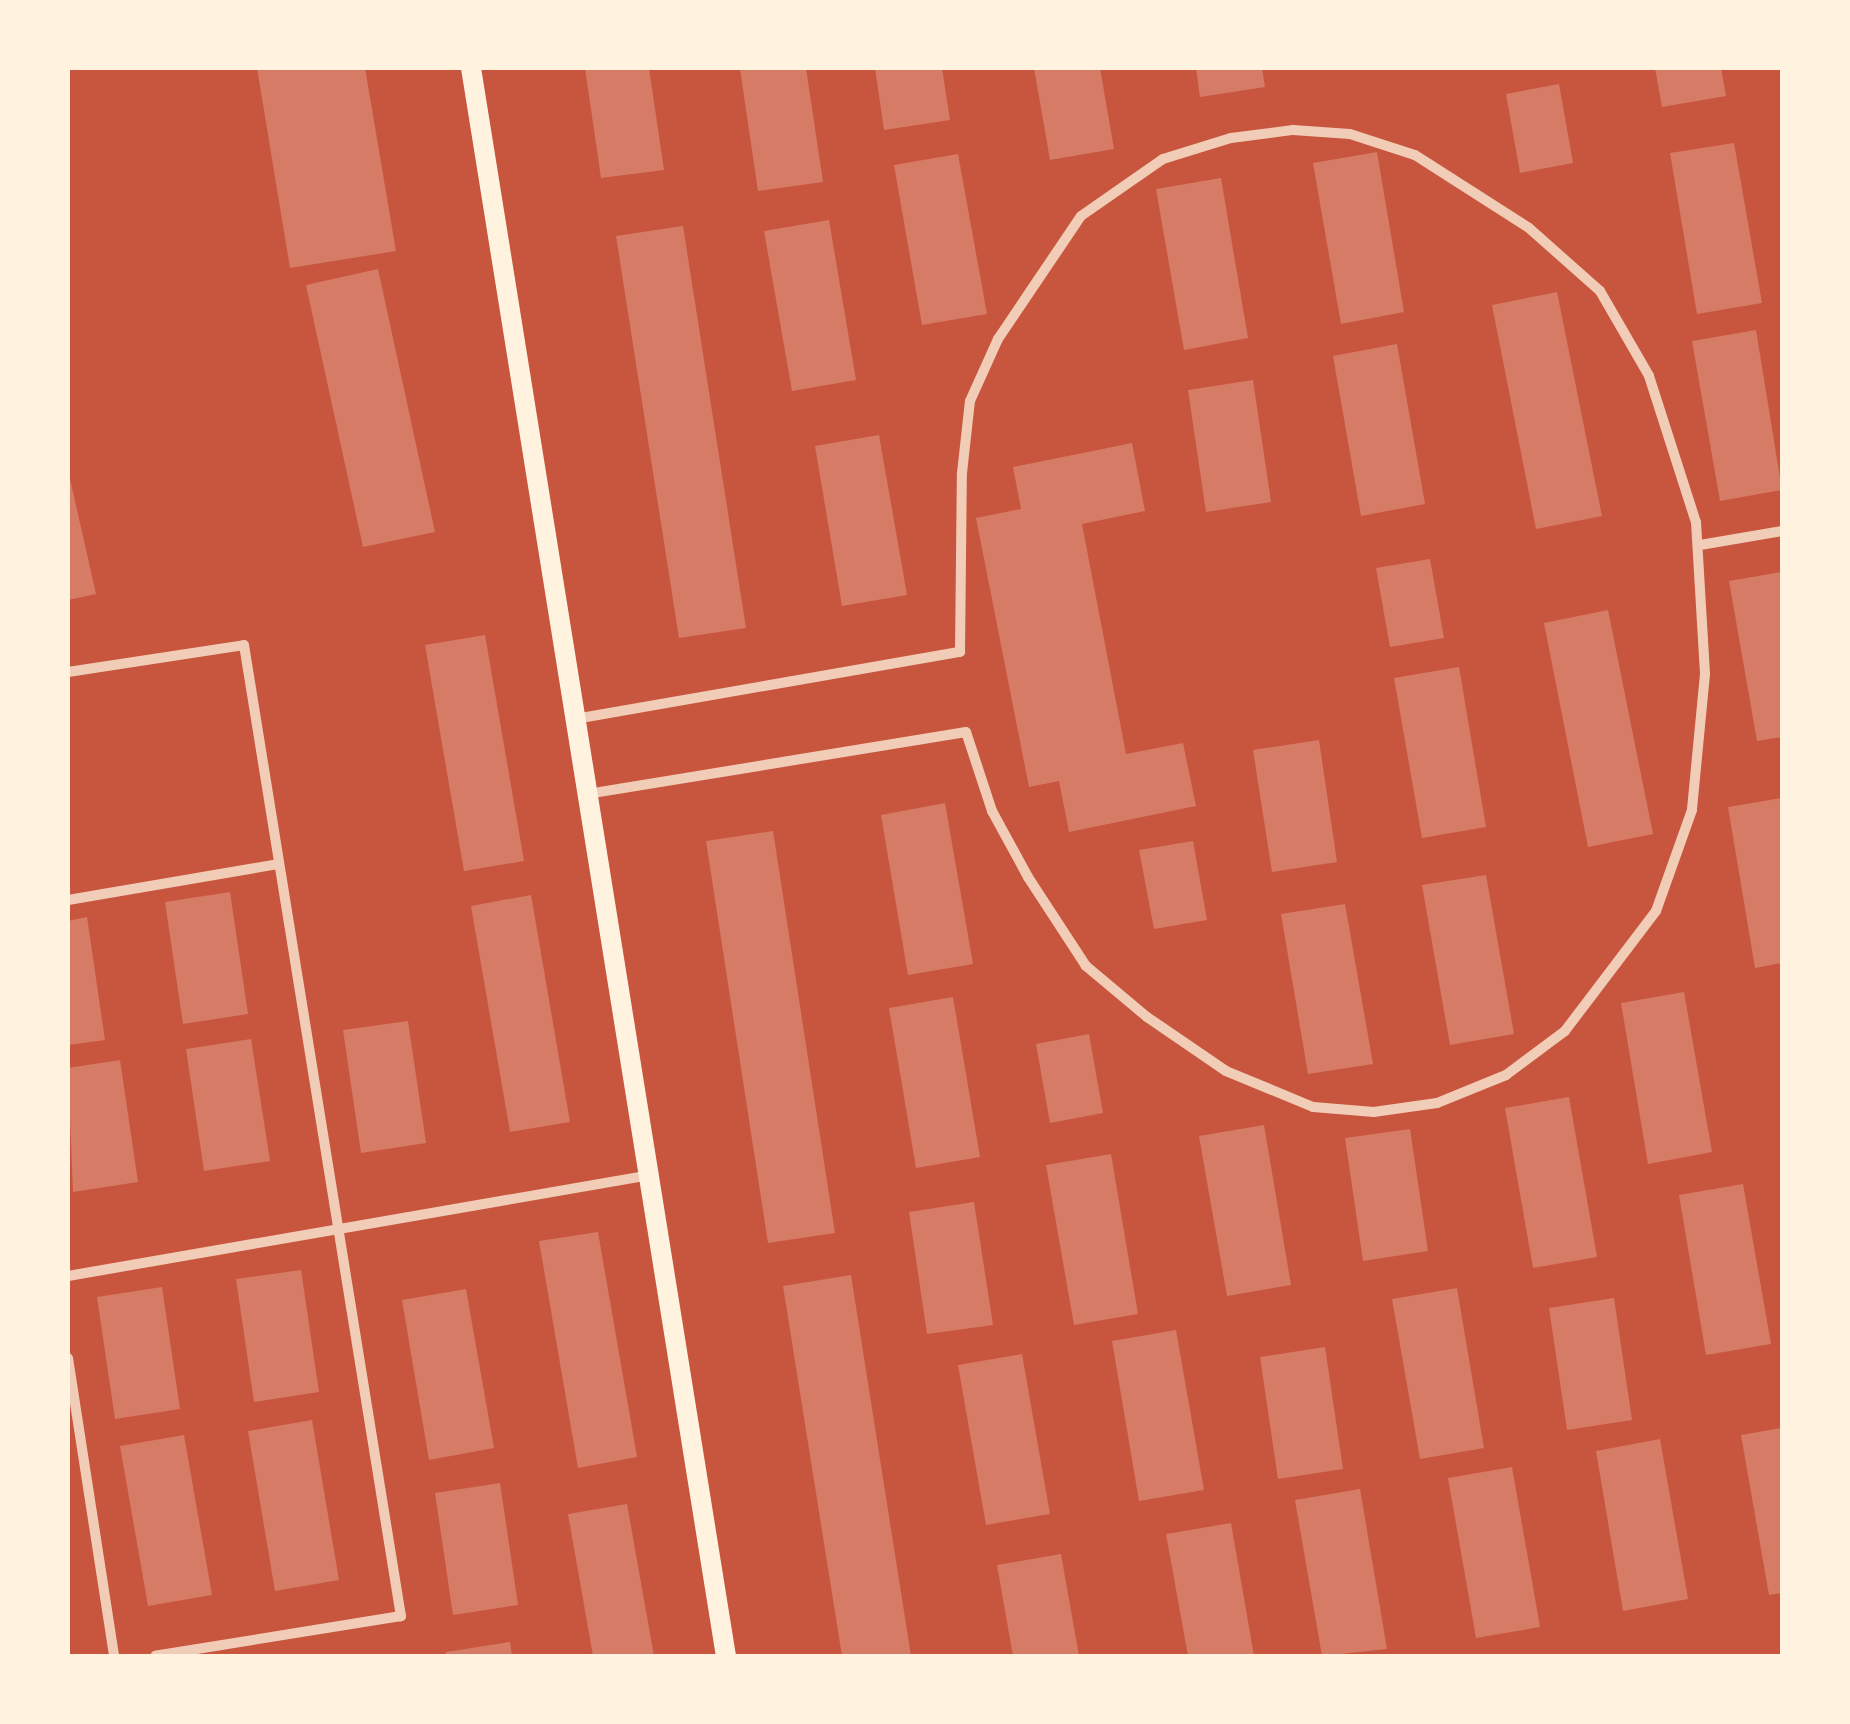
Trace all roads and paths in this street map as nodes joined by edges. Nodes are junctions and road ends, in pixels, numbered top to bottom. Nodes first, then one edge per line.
1 (471, 68) edge
2 (1782, 531) edge
3 (1700, 545) junction
4 (68, 672) edge
5 (575, 719) junction
6 (588, 794) junction
7 (279, 864) junction
8 (68, 900) edge
9 (652, 1175) junction
10 (341, 1229) junction
11 (68, 1276) edge
12 (68, 1358) edge
13 (114, 1656) edge
14 (155, 1656) edge
15 (726, 1656) edge

1 - 5 main road
2 - 3 street
3 - 5 street
3 - 6 street
4 - 7 street
5 - 6 main road
6 - 9 main road
7 - 8 street
7 - 10 street
9 - 10 street
9 - 15 main road
10 - 11 street
10 - 14 street
12 - 13 street

